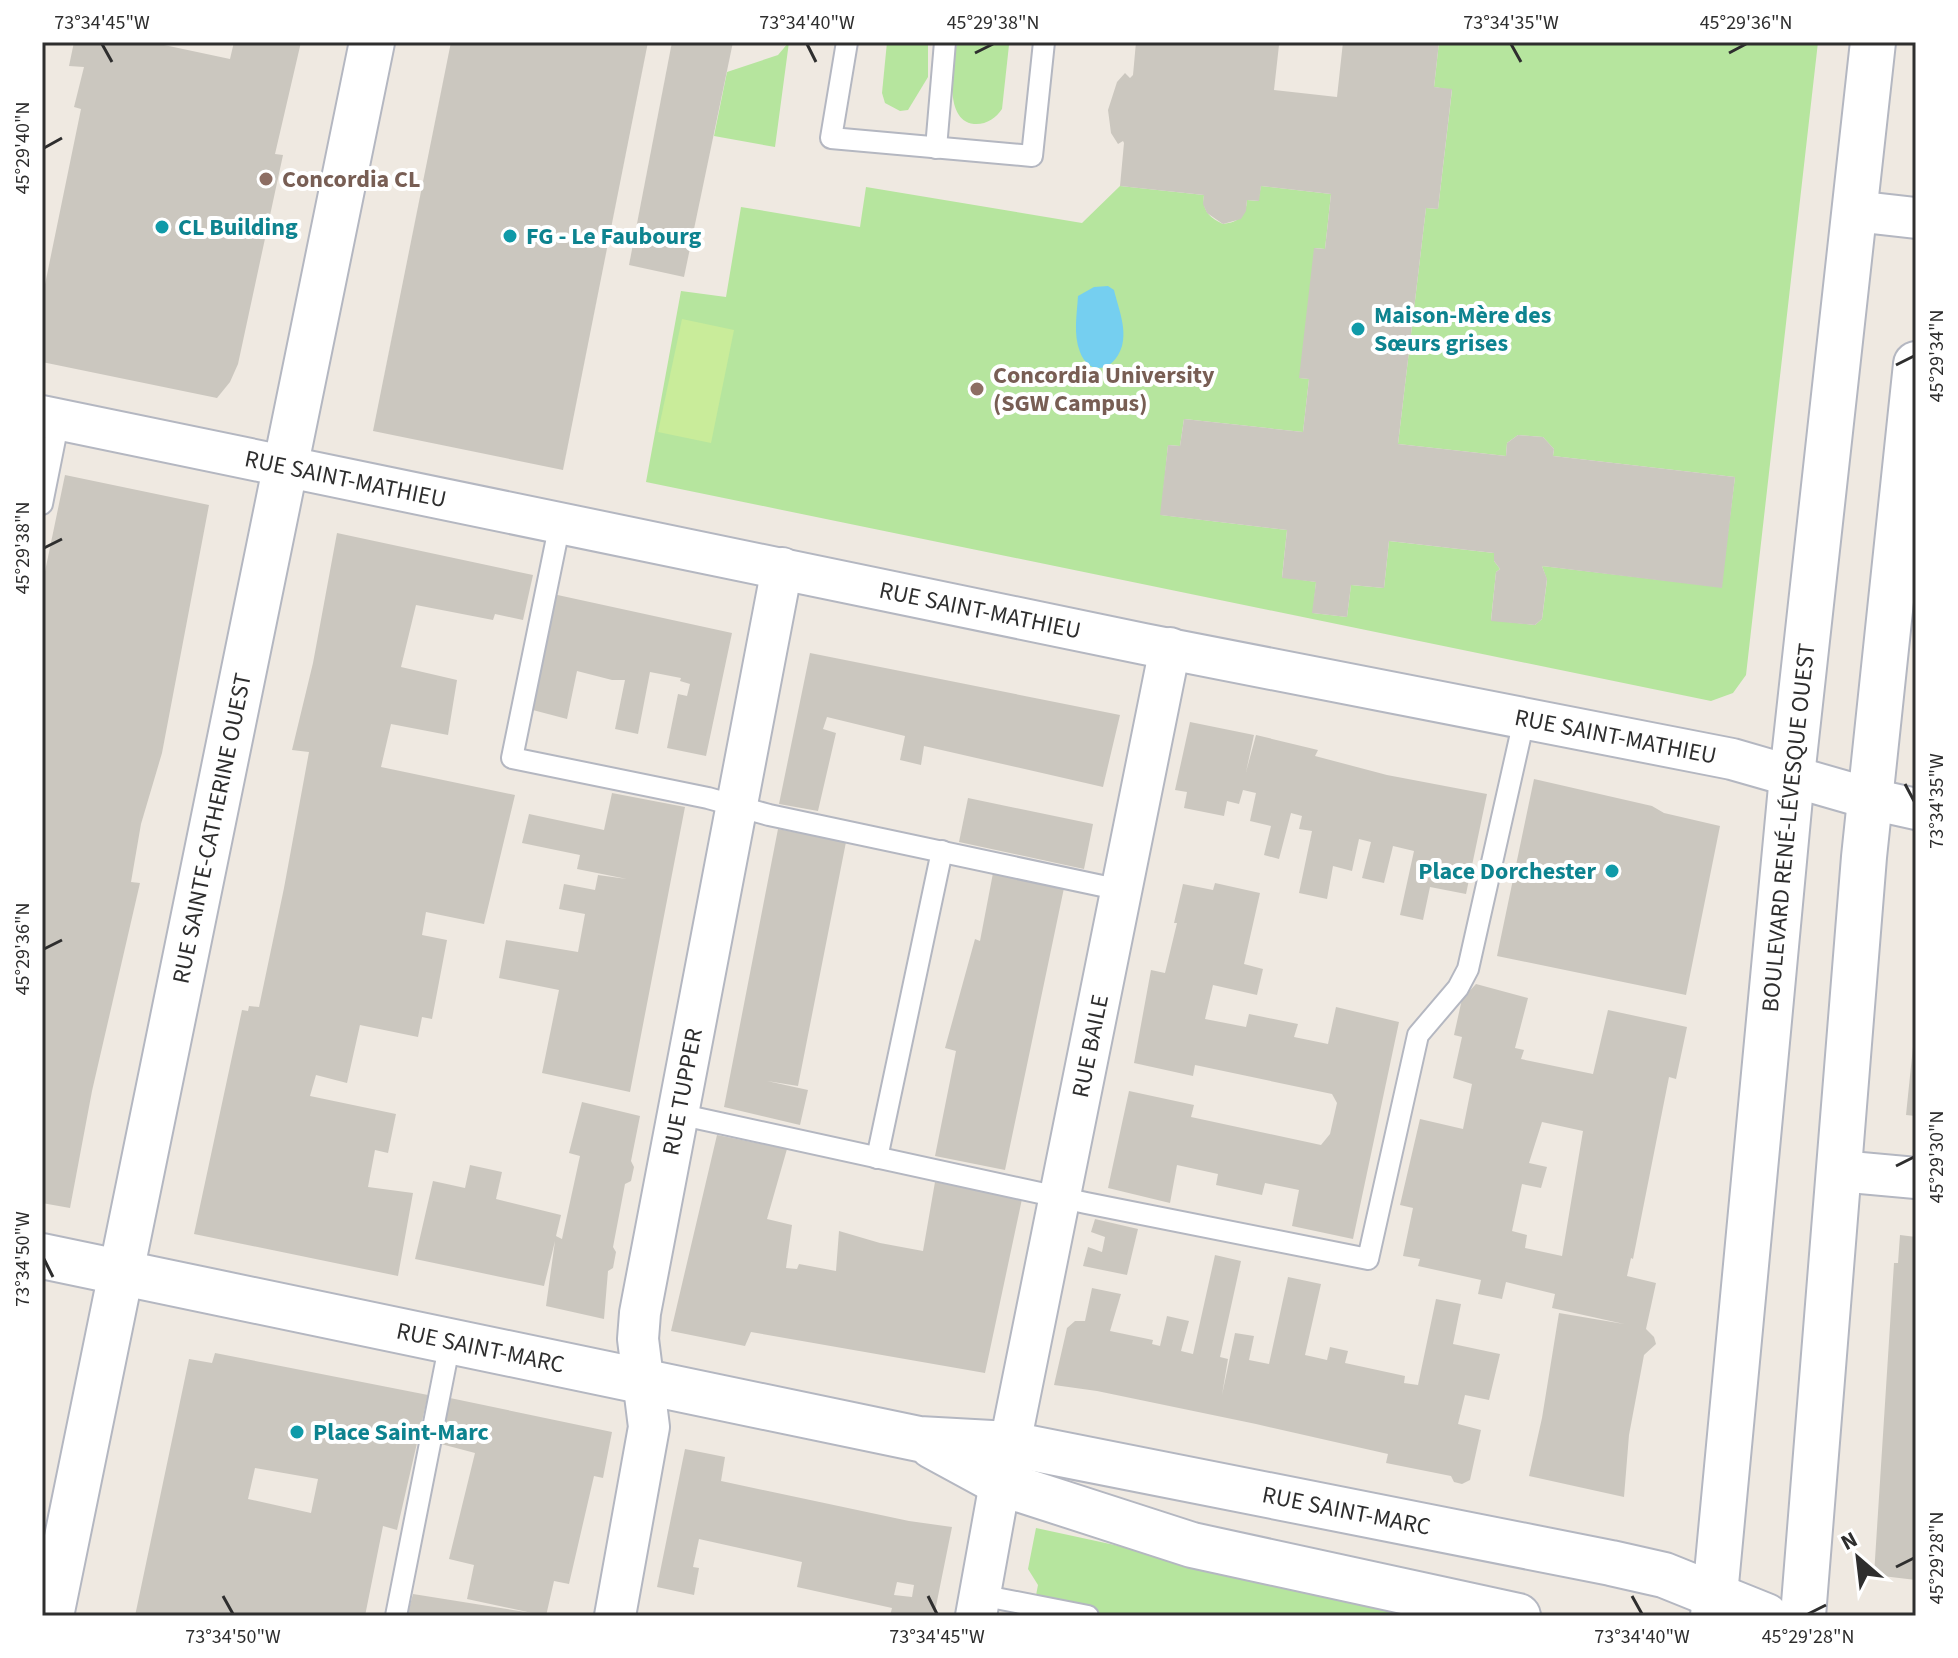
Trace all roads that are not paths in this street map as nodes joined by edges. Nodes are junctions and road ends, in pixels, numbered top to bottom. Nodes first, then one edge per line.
1 (372, 42) edge
2 (847, 42) edge
3 (945, 42) edge
4 (1044, 42) edge
5 (1873, 42) edge
6 (936, 148) junction
7 (1854, 211) junction
8 (1916, 218) edge
9 (1916, 364) edge
10 (50, 418) edge
11 (284, 467) junction
12 (42, 504) edge
13 (560, 523) junction
14 (782, 568) junction
15 (1170, 648) junction
16 (1524, 720) junction
17 (1792, 776) junction
18 (1871, 799) junction
19 (737, 806) junction
20 (1916, 809) edge
21 (942, 851) junction
22 (1121, 890) junction
23 (678, 1114) junction
24 (877, 1158) junction
25 (1839, 1171) junction
26 (1916, 1178) edge
27 (1058, 1196) junction
28 (42, 1256) edge
29 (120, 1273) junction
30 (450, 1342) junction
31 (642, 1382) junction
32 (1005, 1464) junction
33 (978, 1605) edge
34 (1714, 1605) edge
35 (51, 1616) edge
36 (396, 1616) edge
37 (615, 1616) edge
38 (1088, 1616) edge
39 (1518, 1616) edge
40 (1766, 1616) edge
41 (1803, 1616) edge

1 - 11 street, RUE SAINTE-CATHERINE OUEST
2 - 6 lane
3 - 6 lane
4 - 6 lane
5 - 7 street, BOULEVARD RENÉ-LÉVESQUE OUEST
7 - 8 street
7 - 17 street, BOULEVARD RENÉ-LÉVESQUE OUEST
9 - 18 street
10 - 11 street, RUE SAINT-MATHIEU
10 - 12 lane
11 - 13 street, RUE SAINT-MATHIEU
11 - 29 street, RUE SAINTE-CATHERINE OUEST
13 - 14 street, RUE SAINT-MATHIEU
13 - 19 lane
14 - 15 street, RUE SAINT-MATHIEU
14 - 19 street, RUE TUPPER
15 - 16 street, RUE SAINT-MATHIEU
15 - 22 street, RUE BAILE
16 - 17 street, RUE SAINT-MATHIEU
16 - 27 lane
17 - 18 street, RUE SAINT-MATHIEU
17 - 34 street, BOULEVARD RENÉ-LÉVESQUE OUEST
18 - 20 street, RUE SAINT-MATHIEU
18 - 25 street
19 - 21 lane
19 - 23 street, RUE TUPPER
21 - 22 lane
21 - 24 lane
22 - 27 street, RUE BAILE
23 - 24 lane
23 - 31 street, RUE TUPPER
24 - 27 lane
25 - 26 street
25 - 41 street
27 - 32 street, RUE BAILE
28 - 29 street, RUE SAINT-MARC
29 - 30 street, RUE SAINT-MARC
29 - 35 street, RUE SAINTE-CATHERINE OUEST
30 - 31 street, RUE SAINT-MARC
30 - 36 lane
31 - 32 street, RUE SAINT-MARC
31 - 37 street, RUE TUPPER
32 - 33 street, RUE BAILE
32 - 34 street, RUE SAINT-MARC
32 - 39 street, RUE SAINT-MARC
33 - 38 lane
34 - 40 street, RUE SAINT-MARC

